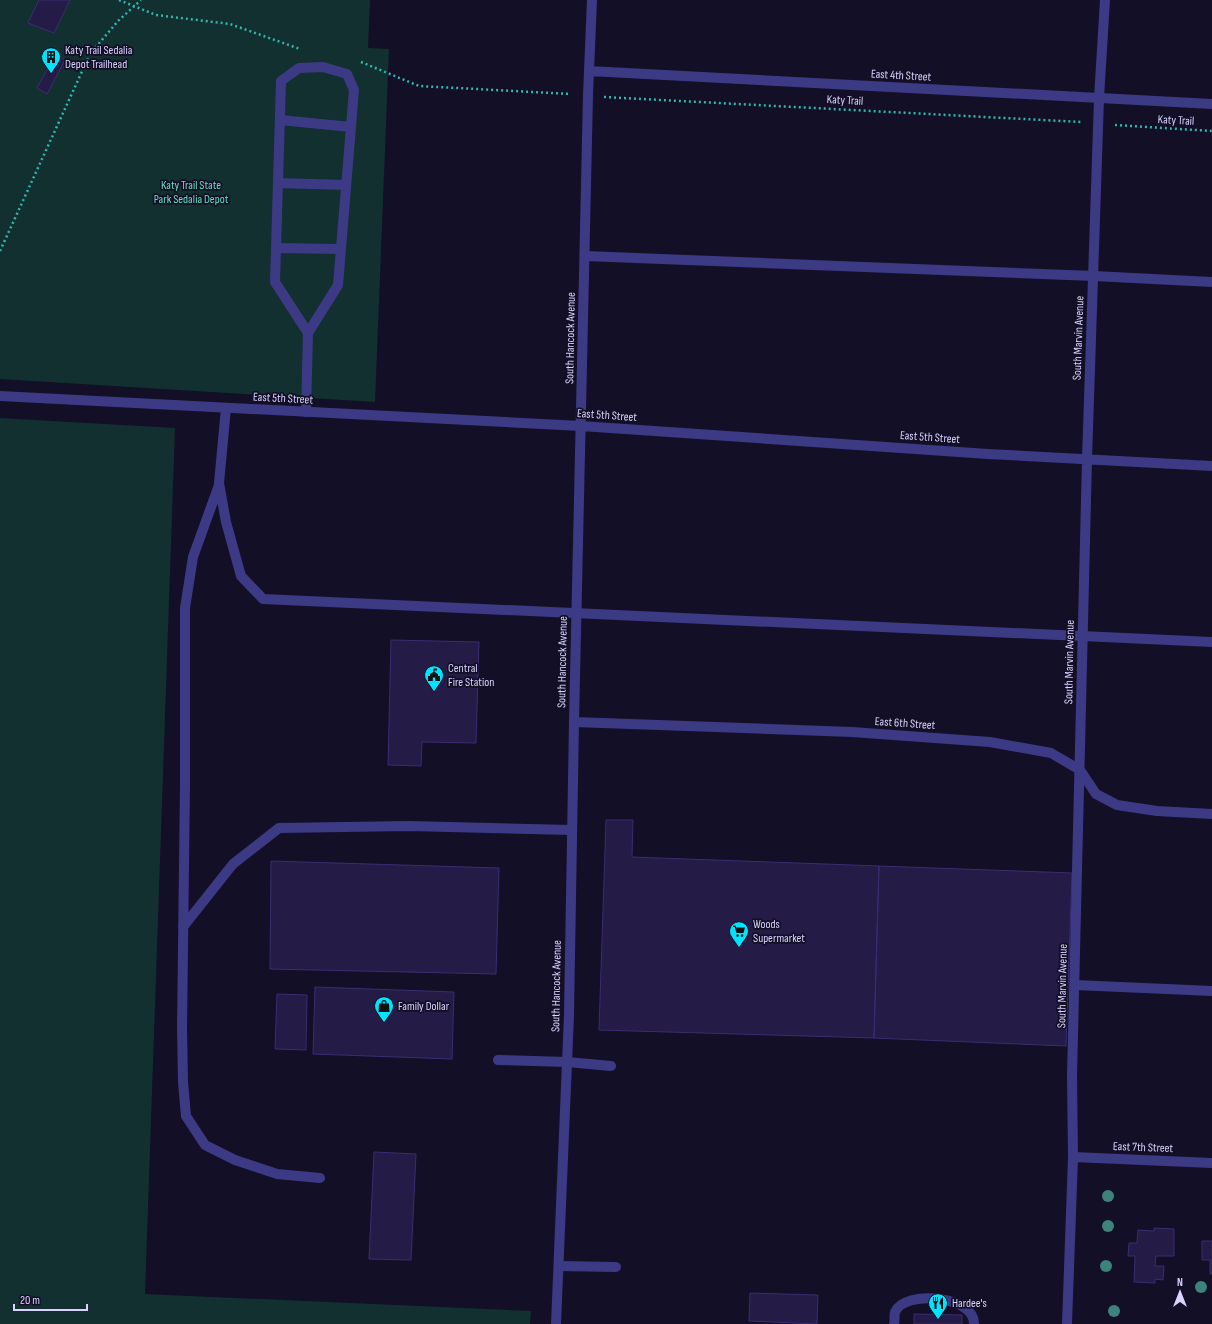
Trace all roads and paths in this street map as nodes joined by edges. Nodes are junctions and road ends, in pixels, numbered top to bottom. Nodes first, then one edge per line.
1 (119, 0) edge
2 (141, 0) edge
3 (592, 0) edge
4 (1105, 0) edge
5 (134, 7) junction
6 (589, 71) junction
7 (606, 97) dead end
8 (1099, 98) junction
9 (1212, 104) edge
10 (280, 120) junction
11 (1084, 122) dead end
12 (1114, 125) dead end
13 (351, 127) junction
14 (1212, 131) edge
15 (278, 183) junction
16 (346, 185) junction
17 (276, 248) junction
18 (341, 249) junction
19 (0, 251) edge
20 (585, 256) junction
21 (1094, 276) junction
22 (1212, 282) edge
23 (308, 333) junction
24 (0, 396) edge
25 (226, 408) junction
26 (306, 412) junction
27 (581, 426) junction
28 (1087, 459) junction
29 (1212, 466) edge
30 (219, 483) junction
31 (576, 613) junction
32 (1083, 636) junction
33 (1212, 642) edge
34 (574, 722) junction
35 (1080, 770) junction
36 (1212, 814) edge
37 (572, 830) junction
38 (183, 927) junction
39 (1075, 985) junction
40 (1212, 991) edge
41 (498, 1060) dead end
42 (567, 1062) junction
43 (611, 1066) dead end
44 (1073, 1157) junction
45 (1212, 1163) edge
46 (320, 1178) dead end
47 (559, 1266) junction
48 (616, 1267) dead end
49 (556, 1324) edge
50 (894, 1324) edge
51 (974, 1324) edge
52 (1067, 1324) edge

1 - 5 path
2 - 5 path
3 - 6 street, South Hancock Avenue
4 - 8 street, South Marvin Avenue
5 - 19 path
6 - 8 street, East 4th Street
6 - 20 street, South Hancock Avenue
7 - 11 path, Katy Trail
8 - 9 street, East 4th Street
8 - 21 street, South Marvin Avenue
10 - 13 street
10 - 13 street
10 - 15 street
12 - 14 path, Katy Trail
13 - 16 street
15 - 16 street
15 - 17 street
16 - 18 street
17 - 18 street
17 - 23 street
18 - 23 street
20 - 21 street
20 - 27 street, South Hancock Avenue
21 - 22 street
21 - 28 street, South Marvin Avenue
23 - 26 street
24 - 25 street, East 5th Street
25 - 26 street, East 5th Street
25 - 30 street
26 - 27 street, East 5th Street
27 - 28 street, East 5th Street
27 - 31 street, South Hancock Avenue
28 - 29 street, East 5th Street
28 - 32 street, South Marvin Avenue
30 - 31 street
30 - 38 street
31 - 32 street
31 - 34 street, South Hancock Avenue
32 - 33 street
32 - 35 street, South Marvin Avenue
34 - 35 street, East 6th Street
34 - 37 street, South Hancock Avenue
35 - 36 street, East 6th Street
35 - 39 street, South Marvin Avenue
37 - 38 street
37 - 42 street, South Hancock Avenue
38 - 46 street
39 - 40 street
39 - 44 street, South Marvin Avenue
41 - 42 street
42 - 43 street
42 - 47 street, South Hancock Avenue
44 - 45 street, East 7th Street
44 - 52 street, South Marvin Avenue
47 - 48 street
47 - 49 street, South Hancock Avenue
50 - 51 street

